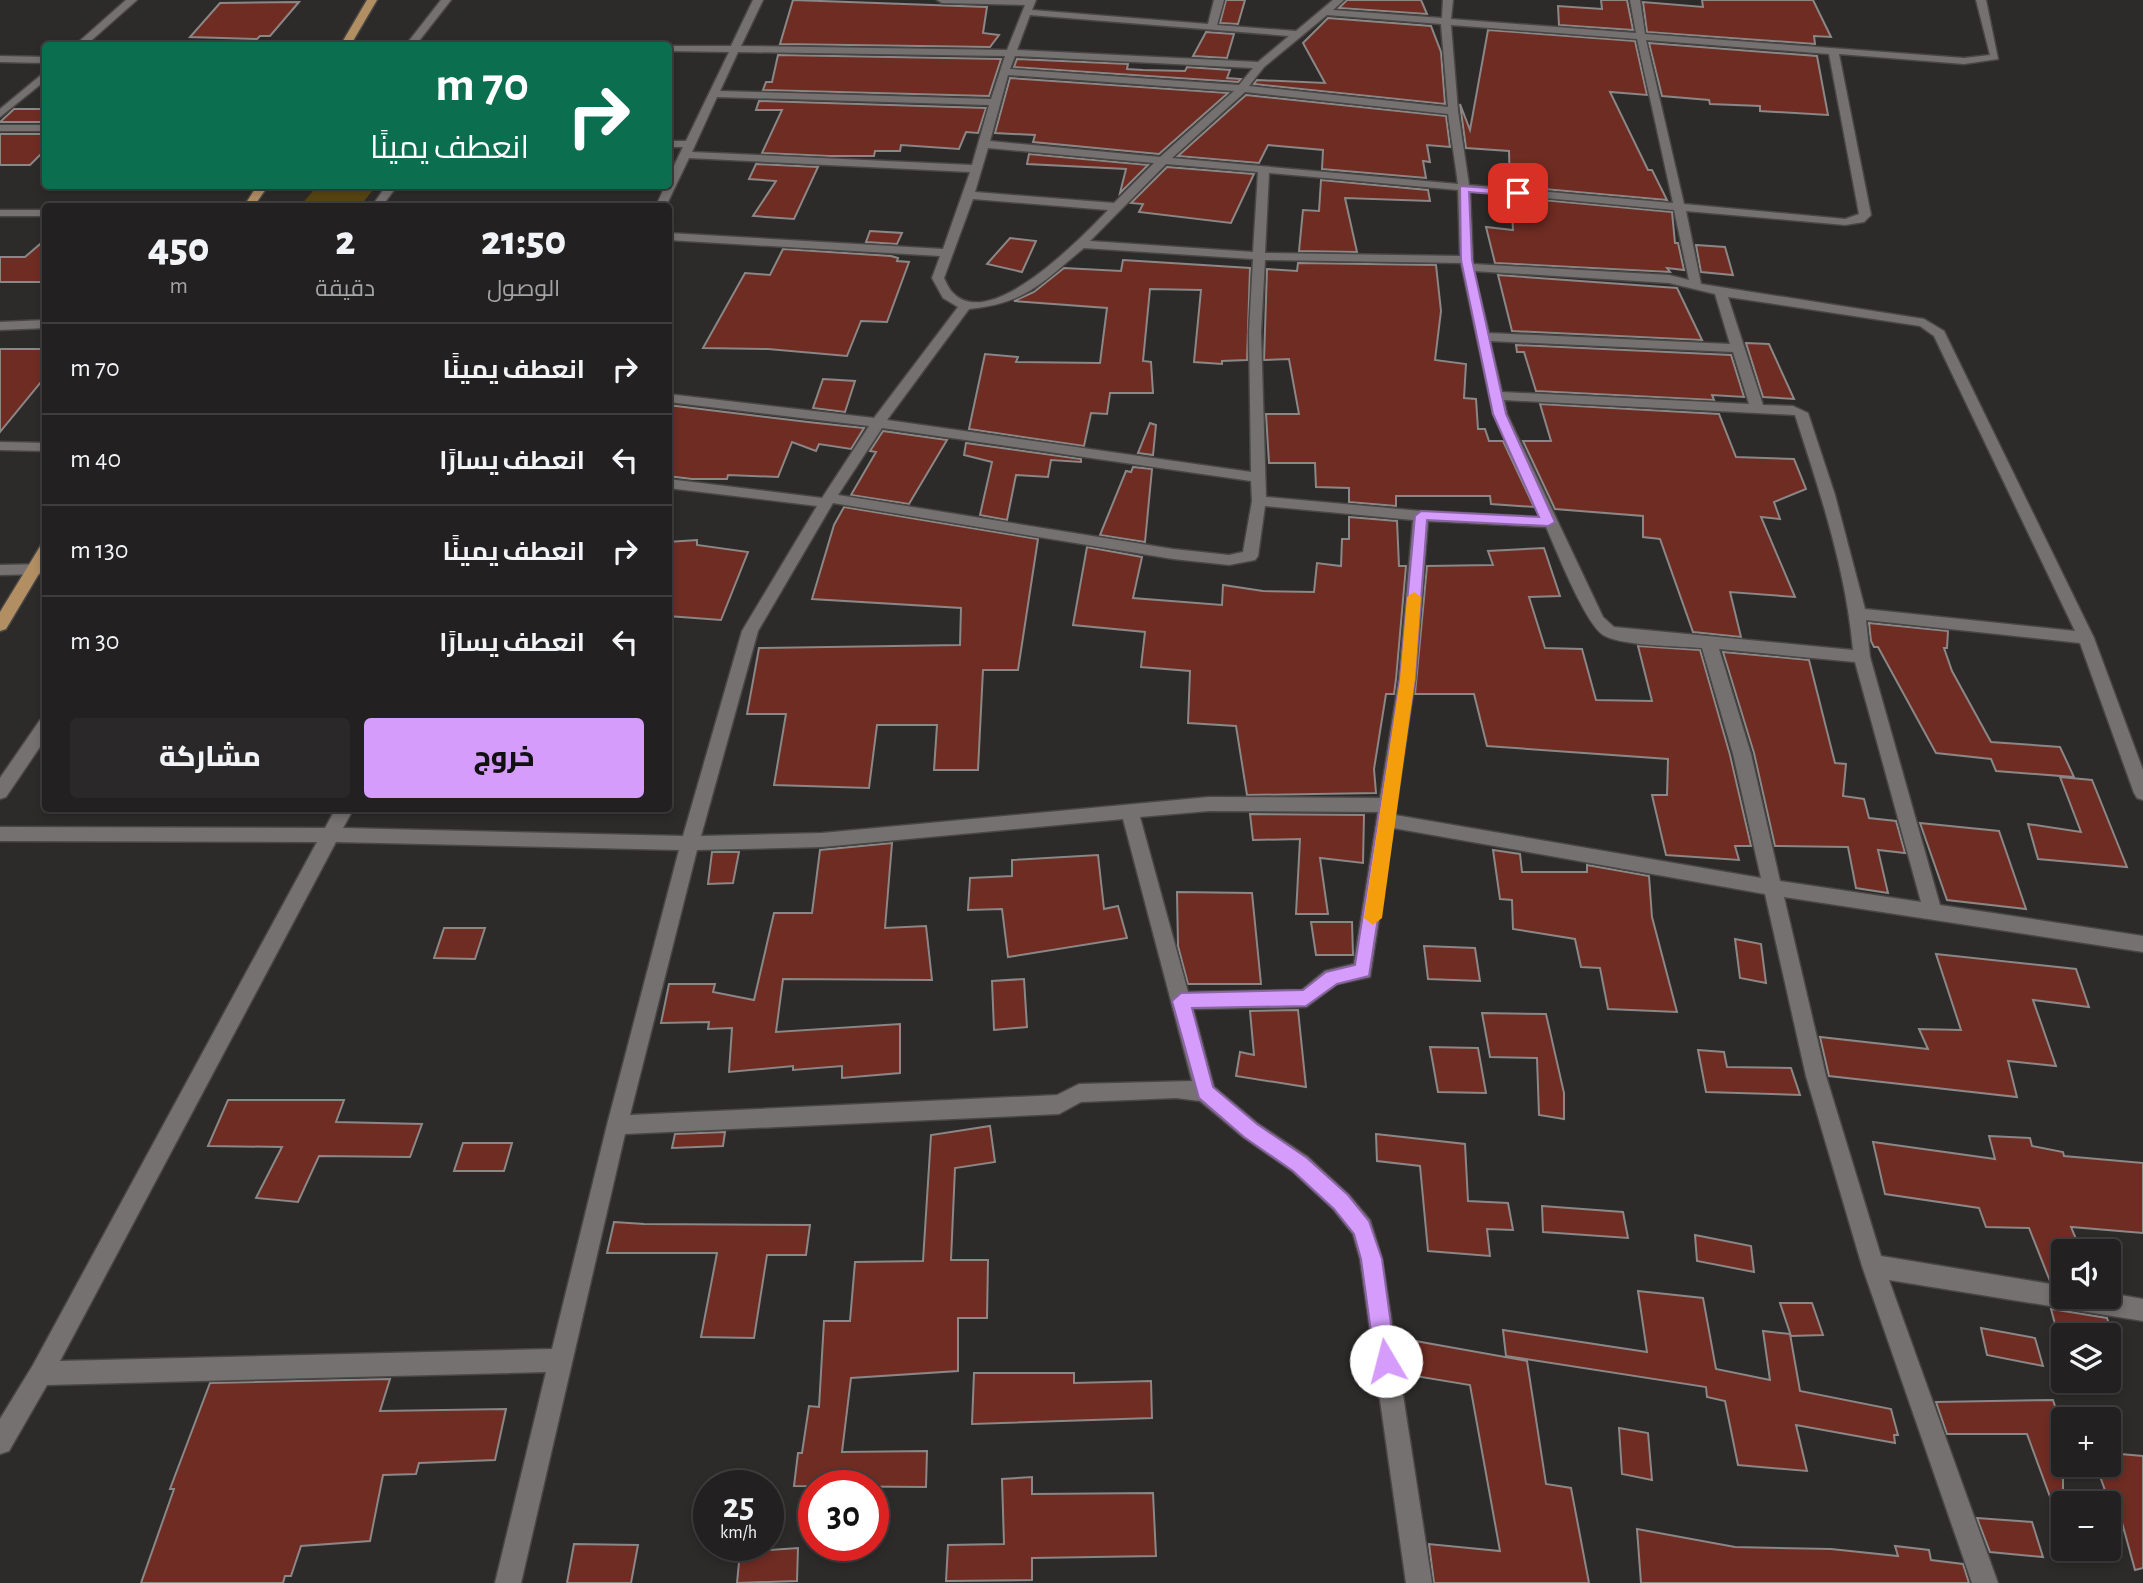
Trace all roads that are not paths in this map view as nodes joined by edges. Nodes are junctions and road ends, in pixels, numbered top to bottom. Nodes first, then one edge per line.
1 (132, 0) edge
2 (372, 0) edge
3 (446, 0) edge
4 (758, 0) edge
5 (942, 0) edge
6 (1219, 0) edge
7 (1339, 0) edge
8 (1448, 0) edge
9 (1635, 0) edge
10 (1981, 0) edge
11 (1030, 4) edge
12 (1325, 12) junction
13 (1446, 21) junction
14 (1212, 25) junction
15 (1298, 34) junction
16 (1640, 35) junction
17 (84, 42) edge
18 (347, 42) edge
19 (413, 42) edge
20 (672, 48) edge
21 (734, 48) junction
22 (1011, 52) junction
23 (1834, 53) junction
24 (0, 59) edge
25 (42, 60) edge
26 (1260, 65) junction
27 (1004, 72) junction
28 (42, 77) edge
29 (1241, 90) junction
30 (713, 94) junction
31 (995, 102) junction
32 (1453, 111) junction
33 (0, 114) edge
34 (0, 128) edge
35 (42, 128) edge
36 (984, 144) junction
37 (672, 145) edge
38 (688, 149) junction
39 (1164, 159) junction
40 (976, 169) junction
41 (1264, 169) junction
42 (672, 183) edge
43 (1464, 188) junction
44 (969, 195) junction
45 (1117, 207) junction
46 (1682, 208) junction
47 (0, 213) edge
48 (42, 213) edge
49 (672, 236) edge
50 (1081, 244) junction
51 (947, 253) junction
52 (1261, 256) junction
53 (1467, 263) junction
54 (1696, 287) junction
55 (1720, 292) junction
56 (965, 306) junction
57 (42, 324) edge
58 (0, 326) edge
59 (1483, 337) junction
60 (1738, 348) junction
61 (1496, 396) junction
62 (672, 398) edge
63 (1757, 408) junction
64 (878, 424) junction
65 (0, 446) edge
66 (42, 447) edge
67 (1258, 477) junction
68 (672, 483) edge
69 (827, 500) junction
70 (1259, 501) junction
71 (1421, 516) junction
72 (1548, 522) junction
73 (40, 569) edge
74 (0, 570) edge
75 (1858, 614) junction
76 (0, 625) edge
77 (2086, 638) junction
78 (1709, 643) junction
79 (1862, 657) junction
80 (42, 730) edge
81 (0, 792) edge
82 (2143, 793) edge
83 (1129, 810) junction
84 (343, 812) edge
85 (1387, 812) junction
86 (0, 834) edge
87 (330, 835) junction
88 (690, 843) junction
89 (1770, 887) junction
90 (1933, 912) junction
91 (2143, 944) edge
92 (1181, 1001) junction
93 (1205, 1092) junction
94 (617, 1125) junction
95 (1873, 1266) junction
96 (2051, 1295) edge
97 (2121, 1306) edge
98 (2143, 1310) edge
99 (563, 1360) junction
100 (41, 1373) junction
101 (0, 1442) edge
102 (508, 1583) edge
103 (1419, 1583) edge
104 (1985, 1583) edge

1 - 17 street
2 - 18 main road
3 - 19 street
4 - 21 street
5 - 11 street
6 - 14 street
7 - 12 street
8 - 13 street
9 - 16 street
10 - 23 street
11 - 14 street
11 - 22 street
12 - 13 street
12 - 15 street
13 - 16 street
13 - 32 street
14 - 15 street
15 - 26 street
16 - 23 street
16 - 46 street
20 - 21 street
21 - 22 street
21 - 30 street
22 - 26 street
22 - 27 street
23 - 46 street
24 - 25 street
26 - 29 street
27 - 29 street
27 - 31 street
28 - 33 street
29 - 32 street
29 - 39 street
30 - 31 street
30 - 38 street
31 - 36 street
32 - 43 street
34 - 35 street
36 - 39 street
36 - 40 street
37 - 38 street
38 - 40 street
38 - 42 street
39 - 41 street
39 - 45 street
40 - 44 street
41 - 43 street
41 - 52 street
43 - 46 street
43 - 53 street
44 - 45 street
44 - 51 street
45 - 50 street
46 - 54 street
47 - 48 street
49 - 51 street
50 - 52 street
50 - 56 street
51 - 56 street
52 - 53 street
52 - 67 street
53 - 54 street
53 - 59 street
54 - 55 street
55 - 60 street
55 - 77 street
56 - 64 street
57 - 58 street
59 - 60 street
59 - 61 street
60 - 63 street
61 - 63 street
61 - 72 street
62 - 64 street
63 - 75 street
64 - 67 street
64 - 69 street
65 - 66 street
67 - 70 street
68 - 69 street
69 - 70 street
69 - 88 street
70 - 71 street
71 - 72 street
71 - 85 street
72 - 78 street
73 - 74 street
73 - 76 main road
75 - 77 street
75 - 79 street
77 - 82 street
78 - 79 street
78 - 89 street
79 - 90 street
80 - 81 street
83 - 85 street
83 - 88 street
83 - 92 street
84 - 87 street
85 - 89 street
85 - 92 street
86 - 87 street
87 - 88 street
87 - 100 street
88 - 94 street
89 - 90 street
89 - 95 street
90 - 91 street
92 - 93 street
93 - 94 street
93 - 103 street
94 - 99 street
95 - 96 street
95 - 104 street
97 - 98 street
99 - 100 street
99 - 102 street
100 - 101 street

